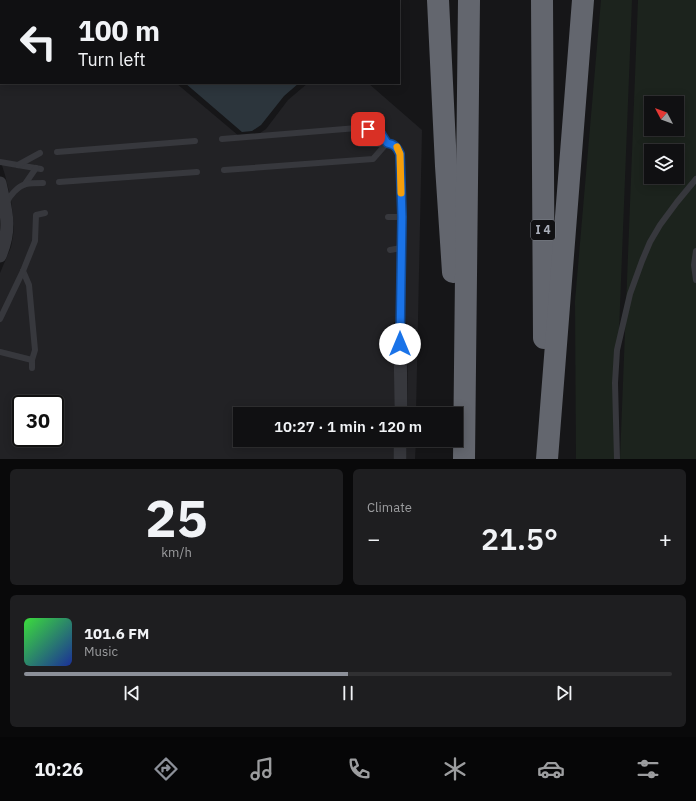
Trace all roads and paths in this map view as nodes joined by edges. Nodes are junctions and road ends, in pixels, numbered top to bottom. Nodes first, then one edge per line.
1 (438, 0) edge
2 (469, 0) edge
3 (542, 0) edge
4 (583, 0) edge
5 (222, 140) dead end
6 (195, 141) dead end
7 (387, 143) junction
8 (360, 144) dead end
9 (58, 152) dead end
10 (40, 153) dead end
11 (0, 162) edge
12 (18, 165) junction
13 (224, 170) dead end
14 (197, 172) dead end
15 (696, 180) edge
16 (59, 182) dead end
17 (0, 183) edge
18 (42, 183) dead end
19 (25, 184) junction
20 (5, 207) junction
21 (45, 213) dead end
22 (388, 217) dead end
23 (402, 217) junction
24 (401, 248) junction
25 (390, 250) dead end
26 (696, 251) edge
27 (0, 256) edge
28 (23, 271) junction
29 (696, 280) edge
30 (0, 319) edge
31 (400, 329) joint
32 (0, 352) edge
33 (32, 360) junction
34 (32, 368) dead end
35 (401, 407) edge
36 (400, 447) edge
37 (464, 450) edge
38 (400, 459) edge
39 (546, 459) edge
40 (617, 459) edge

1 - 37 highway
2 - 37 highway
3 - 39 highway, I 4
4 - 39 highway
5 - 7 lane
6 - 9 lane
7 - 8 lane
7 - 13 lane
7 - 23 lane
10 - 12 lane
11 - 12 lane
12 - 19 lane
14 - 16 lane
15 - 40 lane
17 - 20 street
18 - 19 lane
19 - 20 lane
20 - 27 street
21 - 28 lane
22 - 23 lane
23 - 24 lane
24 - 25 lane
24 - 31 lane
26 - 29 lane
28 - 30 lane
28 - 33 lane
31 - 35 street
32 - 33 lane
33 - 34 lane
36 - 38 street

